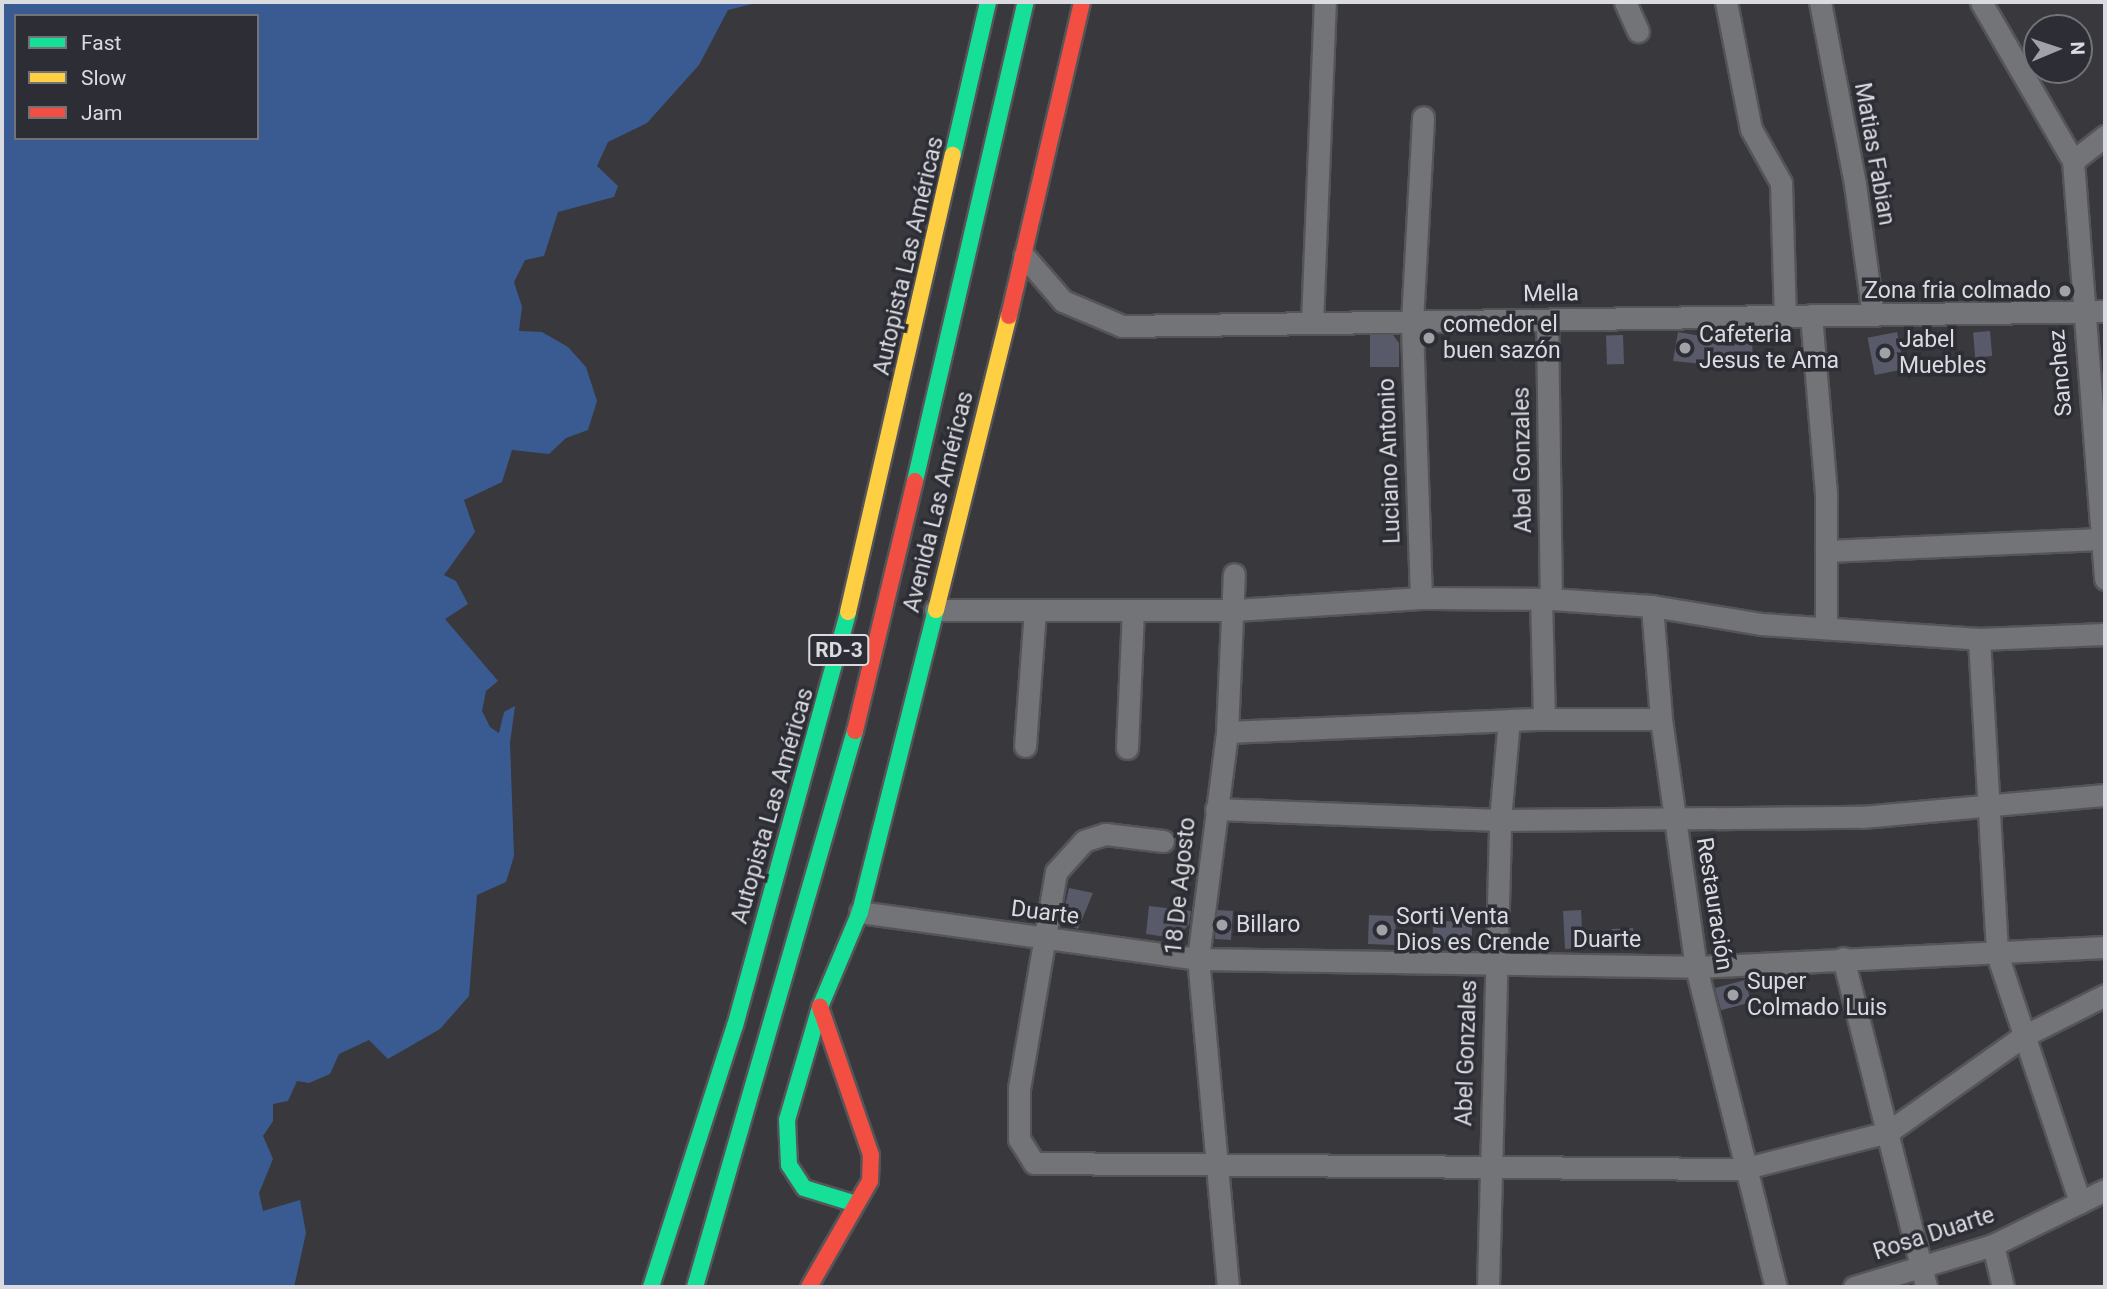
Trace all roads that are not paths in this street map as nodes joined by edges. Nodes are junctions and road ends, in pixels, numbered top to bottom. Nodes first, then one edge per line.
1 (988, 2) edge
2 (1026, 2) edge
3 (1082, 2) edge
4 (1325, 2) edge
5 (1625, 2) edge
6 (1726, 2) edge
7 (1820, 2) edge
8 (1981, 2) edge
9 (1638, 31) dead end
10 (1423, 117) dead end
11 (2105, 136) edge
12 (2073, 161) junction
13 (1024, 256) junction
14 (2105, 311) edge
15 (2081, 312) junction
16 (1785, 315) junction
17 (1811, 315) junction
18 (1873, 315) junction
19 (1546, 320) junction
20 (1412, 322) junction
21 (1312, 323) junction
22 (2101, 469) edge
23 (2101, 539) junction
24 (1826, 551) junction
25 (1234, 574) dead end
26 (2105, 579) edge
27 (1421, 598) junction
28 (1546, 599) junction
29 (1652, 606) junction
30 (935, 610) junction
31 (1035, 610) junction
32 (1133, 610) junction
33 (1236, 610) junction
34 (1826, 625) junction
35 (2105, 634) edge
36 (1979, 639) junction
37 (1544, 719) junction
38 (1661, 719) junction
39 (1509, 720) junction
40 (1227, 732) junction
41 (1025, 746) dead end
42 (1127, 748) dead end
43 (2105, 794) edge
44 (1987, 803) junction
45 (1216, 809) junction
46 (1674, 818) junction
47 (1500, 820) junction
48 (1163, 841) dead end
49 (860, 912) junction
50 (1046, 940) junction
51 (2105, 947) edge
52 (1997, 954) junction
53 (1843, 958) junction
54 (1198, 959) junction
55 (1496, 966) junction
56 (1696, 967) junction
57 (2105, 995) edge
58 (820, 1007) junction
59 (2022, 1037) junction
60 (1888, 1132) junction
61 (1219, 1164) junction
62 (1742, 1169) junction
63 (1490, 1170) junction
64 (2105, 1190) edge
65 (2080, 1202) junction
66 (856, 1204) junction
67 (1993, 1245) junction
68 (1924, 1277) edge
69 (652, 1287) edge
70 (695, 1287) edge
71 (809, 1287) edge
72 (1228, 1287) edge
73 (1488, 1287) edge
74 (1776, 1287) edge
75 (1854, 1287) edge
76 (2003, 1287) edge

1 - 69 main road, Autopista Las Américas / RD-3
2 - 70 main road, RD-3
3 - 13 main road, Avenida Las Américas
4 - 21 street
5 - 9 street
6 - 16 street
7 - 18 street, Matias Fabian
8 - 12 street
10 - 20 street, Luciano Antonio
11 - 12 street
12 - 15 street, Sanchez
13 - 21 street, Mella
13 - 30 main road, Avenida Las Américas
14 - 15 street, Mella
15 - 18 street, Mella
15 - 22 street, Sanchez
16 - 17 street, Mella
16 - 19 street, Mella
17 - 18 street, Mella
17 - 24 street
19 - 20 street, Mella
19 - 28 street, Abel Gonzales
20 - 21 street, Mella
20 - 27 street, Luciano Antonio
22 - 23 street, Sanchez
23 - 24 street
23 - 26 street, Sanchez
24 - 34 street
25 - 33 street, 18 De Agosto
27 - 28 street
27 - 33 street
28 - 29 street
28 - 37 street, Abel Gonzales
29 - 34 street
29 - 38 street, Restauración
30 - 31 street
30 - 49 main road, Avenida Las Américas
31 - 32 street
31 - 41 street
32 - 33 street
32 - 42 street
33 - 40 street, 18 De Agosto
34 - 36 street
35 - 36 street
36 - 44 street
37 - 38 street
37 - 39 street
38 - 46 street, Restauración
39 - 40 street
39 - 47 street, Abel Gonzales
40 - 45 street, 18 De Agosto
43 - 44 street
44 - 46 street
44 - 52 street
45 - 47 street
45 - 54 street, 18 De Agosto
46 - 47 street
46 - 56 street, Restauración
47 - 55 street, Abel Gonzales
48 - 50 street
49 - 50 street, Duarte
49 - 58 main road, Avenida Las Américas
50 - 54 street, Duarte
50 - 61 street
51 - 52 street, Duarte
52 - 53 street, Duarte
52 - 59 street
53 - 56 street, Duarte
53 - 60 street
54 - 55 street, Duarte
54 - 61 street, 18 De Agosto
55 - 56 street, Duarte
55 - 63 street, Abel Gonzales
56 - 62 street, Restauración
57 - 59 street
58 - 66 main road
58 - 66 main road, Avenida Las Américas
59 - 60 street
59 - 65 street
60 - 62 street
60 - 68 street
61 - 63 street
61 - 72 street, 18 De Agosto
62 - 63 street
62 - 74 street, Restauración
63 - 73 street, Abel Gonzales
64 - 65 street, Rosa Duarte
65 - 67 street, Rosa Duarte
66 - 71 main road
67 - 68 street, Rosa Duarte
67 - 76 street
68 - 75 street, Rosa Duarte

